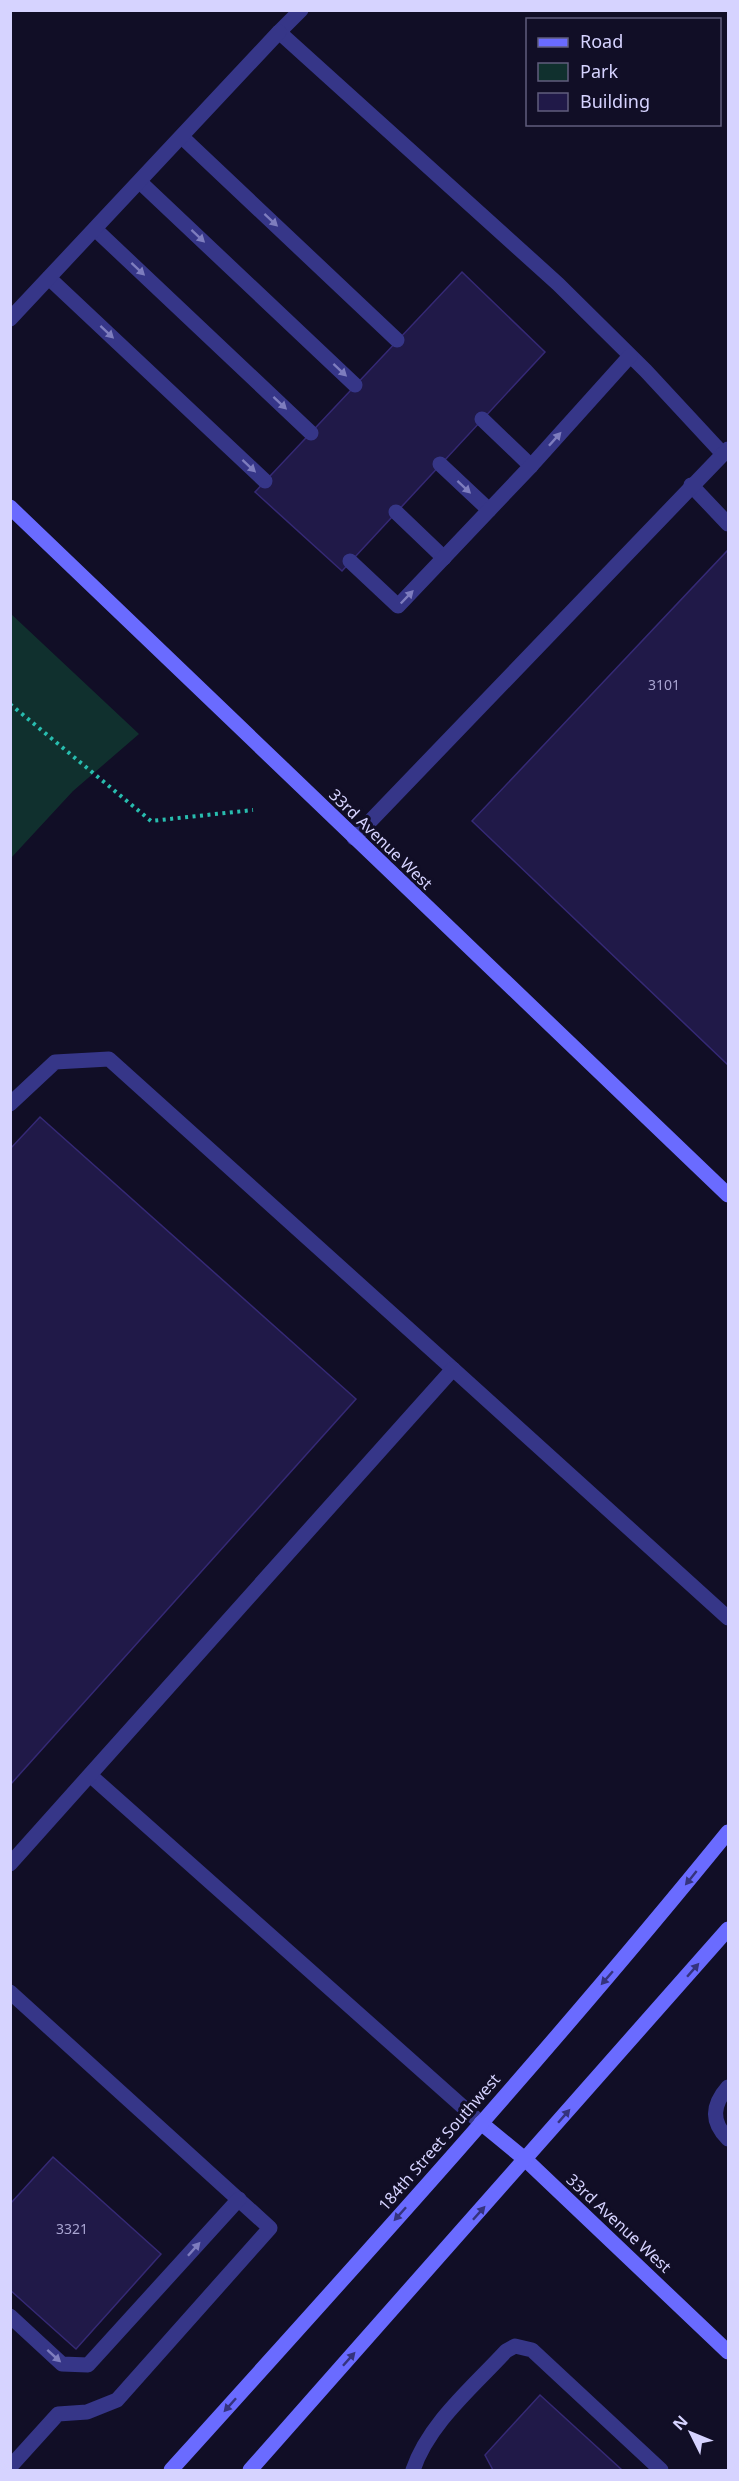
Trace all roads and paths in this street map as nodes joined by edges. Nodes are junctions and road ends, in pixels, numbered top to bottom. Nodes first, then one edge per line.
1 (301, 10) edge
2 (279, 32) junction
3 (182, 137) junction
4 (140, 182) junction
5 (95, 229) junction
6 (49, 278) junction
7 (10, 319) edge
8 (397, 340) dead end
9 (630, 356) junction
10 (355, 385) dead end
11 (482, 419) dead end
12 (311, 433) dead end
13 (726, 452) edge
14 (440, 464) dead end
15 (531, 466) junction
16 (265, 481) dead end
17 (691, 485) junction
18 (10, 507) edge
19 (489, 510) junction
20 (396, 512) dead end
21 (729, 524) edge
22 (444, 558) junction
23 (350, 561) dead end
24 (10, 704) edge
25 (253, 810) dead end
26 (354, 838) junction
27 (10, 1104) edge
28 (729, 1195) edge
29 (453, 1369) junction
30 (729, 1618) edge
31 (91, 1776) junction
32 (729, 1832) edge
33 (10, 1864) edge
34 (729, 1929) edge
35 (10, 1992) edge
36 (729, 2087) edge
37 (481, 2123) junction
38 (729, 2139) edge
39 (526, 2160) junction
40 (239, 2199) junction
41 (10, 2316) edge
42 (729, 2352) edge
43 (10, 2467) edge
44 (171, 2470) edge
45 (250, 2470) edge
46 (413, 2470) edge
47 (661, 2470) edge

1 - 2 street
2 - 3 street
2 - 9 street
3 - 4 street
3 -> 8 street
4 - 5 street
4 -> 10 street
5 - 6 street
5 -> 12 street
6 - 7 street
6 -> 16 street
9 - 13 street
15 -> 9 street
11 - 15 street
13 - 17 street
14 -> 19 street
15 - 19 street
17 - 21 street
17 - 26 street
18 - 26 main road, 33rd Avenue West
19 - 22 street
20 - 22 street
23 -> 22 street
24 - 25 path
26 - 28 main road, 33rd Avenue West
27 - 29 street
29 - 30 street
29 - 31 street
31 - 33 street
31 - 37 street
32 -> 37 main road, 184th Street Southwest
39 -> 34 main road
35 - 40 street
36 - 38 street
37 - 39 main road, 33rd Avenue West
37 -> 44 main road, 184th Street Southwest
39 - 42 main road, 33rd Avenue West
45 -> 39 main road
41 -> 40 street
40 - 43 street
46 - 47 street

